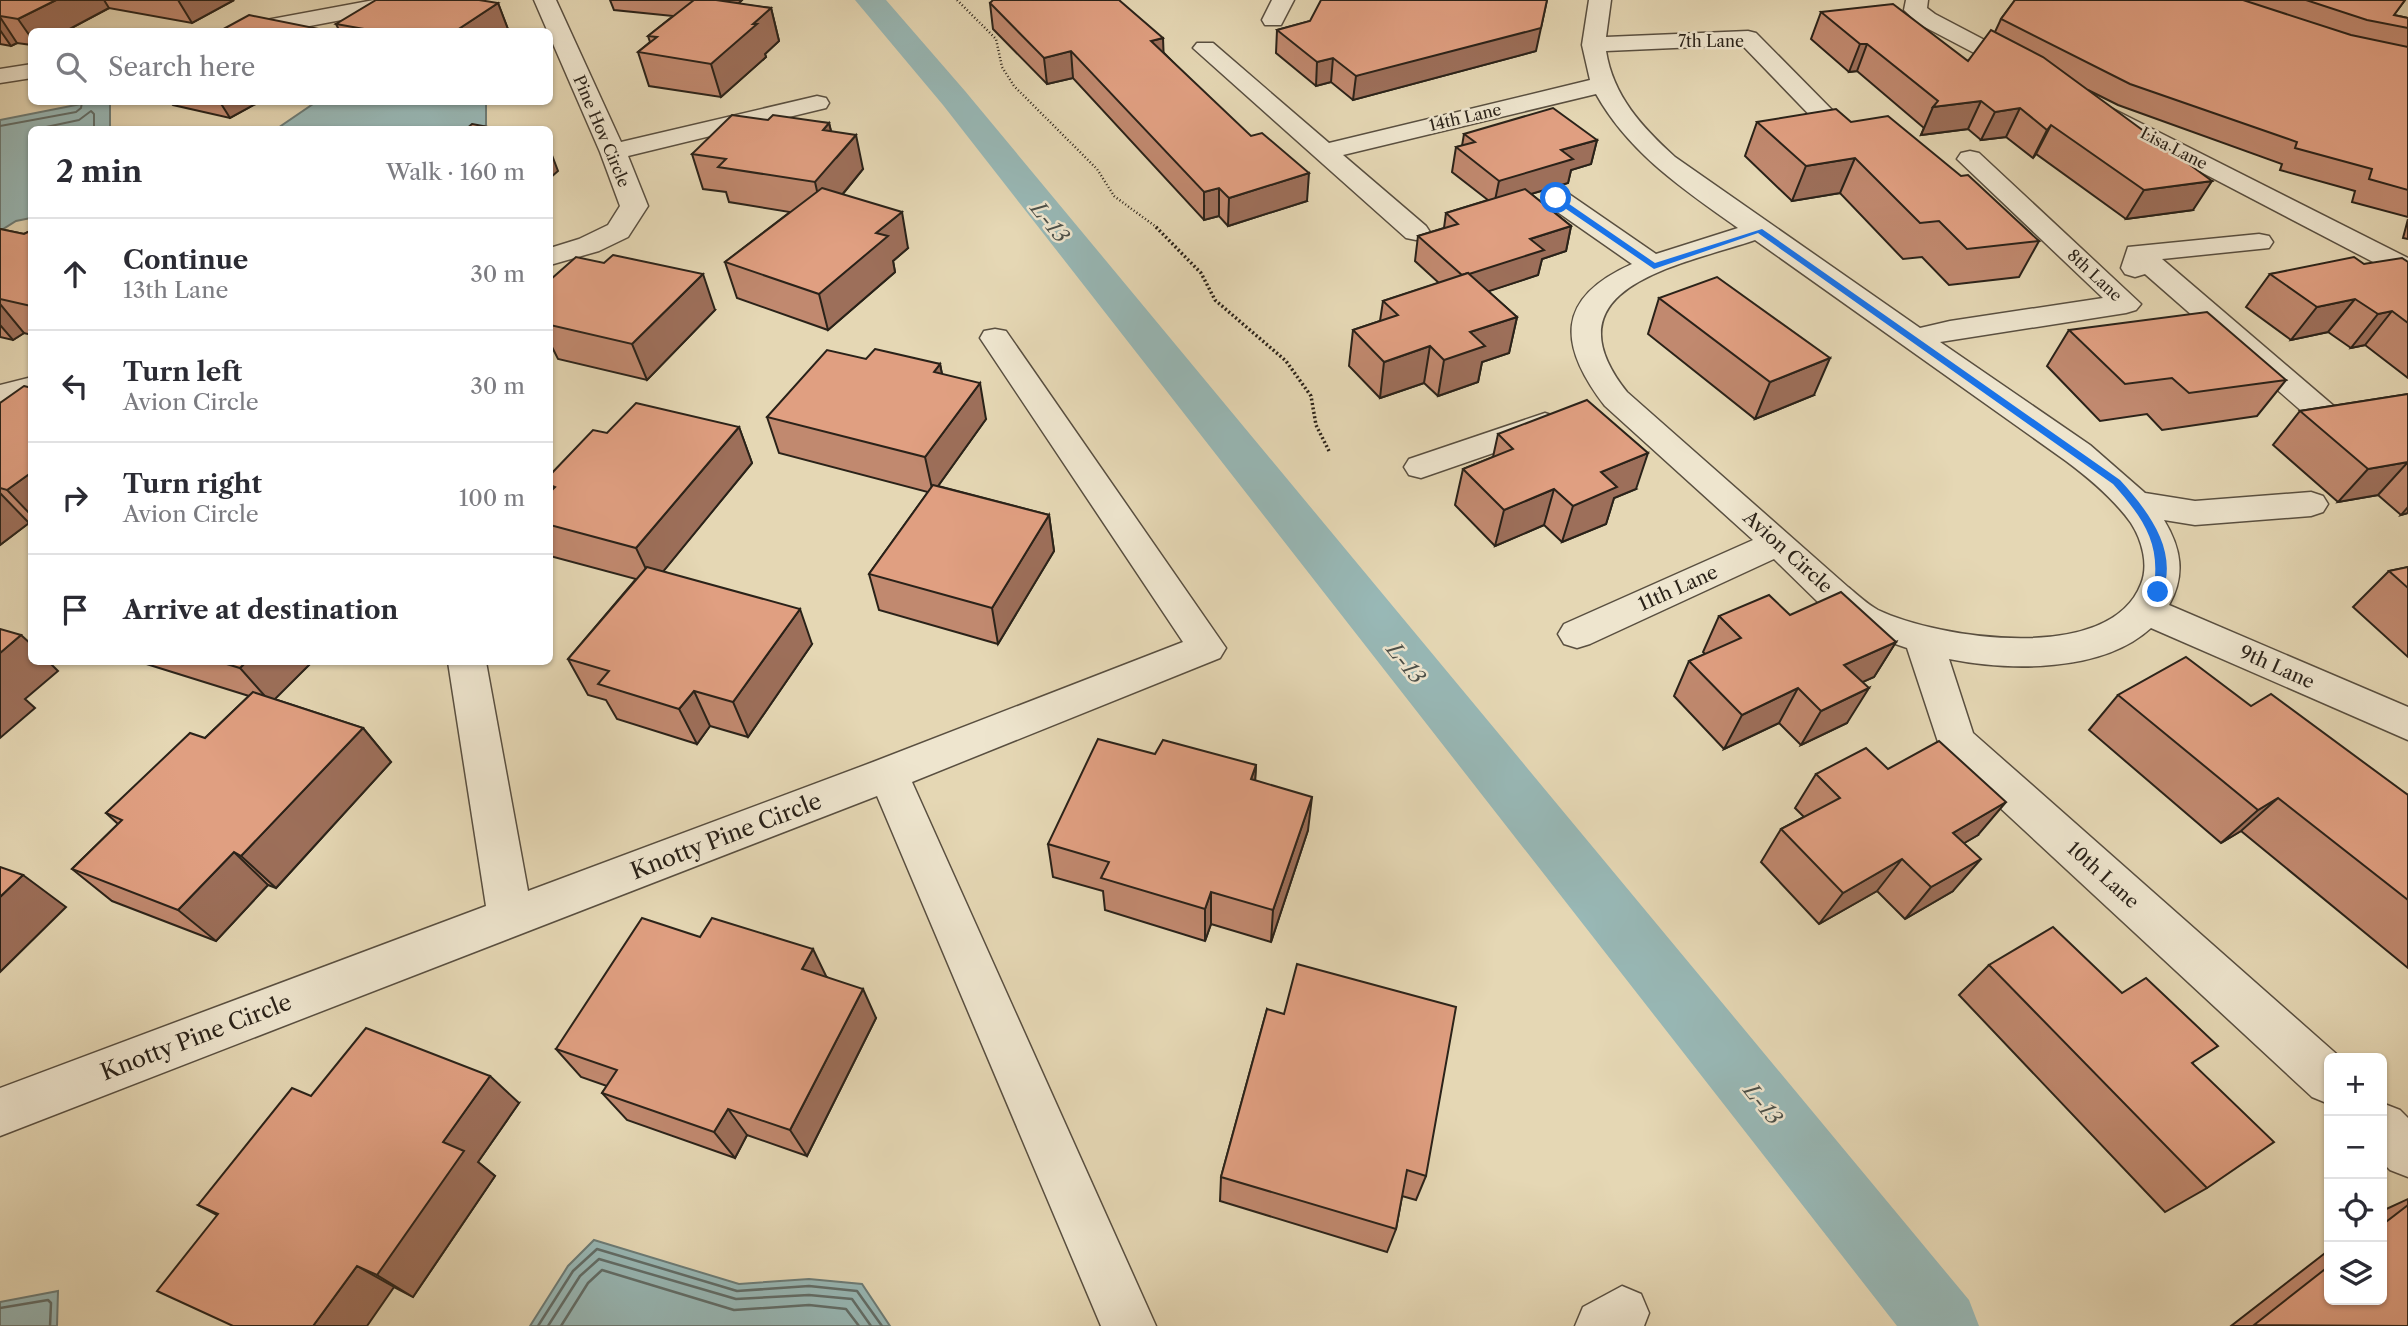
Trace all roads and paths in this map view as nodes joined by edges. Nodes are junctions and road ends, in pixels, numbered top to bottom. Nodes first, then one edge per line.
1 (410, 0) edge
2 (545, 0) edge
3 (957, 0) edge
4 (1600, 0) edge
5 (1917, 0) edge
6 (331, 7) edge
7 (254, 28) edge
8 (1594, 45) junction
9 (1205, 48) dead end
10 (28, 72) edge
11 (0, 76) edge
12 (2050, 83) edge
13 (1605, 84) junction
14 (2075, 96) edge
15 (817, 103) dead end
16 (1834, 126) edge
17 (613, 152) junction
18 (1324, 152) junction
19 (1970, 159) dead end
20 (1556, 198) dead end
21 (1759, 230) junction
22 (1416, 232) dead end
23 (2259, 242) dead end
24 (2138, 253) junction
25 (553, 256) edge
26 (1654, 266) junction
27 (2408, 269) edge
28 (2126, 304) junction
29 (995, 338) dead end
30 (1915, 339) junction
31 (28, 388) edge
32 (0, 395) edge
33 (1594, 407) junction
34 (2324, 414) edge
35 (1329, 451) dead end
36 (1421, 467) dead end
37 (2136, 504) junction
38 (2311, 504) dead end
39 (1778, 543) junction
40 (2147, 611) junction
41 (1577, 634) dead end
42 (1923, 639) junction
43 (468, 665) edge
44 (2408, 724) edge
45 (888, 774) junction
46 (510, 918) junction
47 (2324, 1075) edge
48 (0, 1112) edge
49 (2387, 1133) edge
50 (2408, 1152) edge
51 (1129, 1326) edge

1 - 6 street
2 - 17 street, Pine Hov Circle
3 - 35 path
4 - 8 street
5 - 12 street
6 - 7 street
8 - 13 street
8 - 16 street, 7th Lane
9 - 18 street
10 - 11 street
13 - 18 street, 14th Lane
13 - 21 street
14 - 27 street, Lisa Lane
15 - 17 street
17 - 25 street, Pine Hov Circle
18 - 22 street
19 - 28 street, 8th Lane
20 - 26 street
21 - 26 street, Avion Circle
21 - 30 street
23 - 24 street
24 - 28 street
24 - 34 street
26 - 33 street, Avion Circle
28 - 30 street, 8th Lane
29 - 45 street, Knotty Pine Circle
30 - 37 street
31 - 32 street
33 - 36 street
33 - 39 street, Avion Circle
37 - 38 street
37 - 40 street
39 - 41 street, 11th Lane
39 - 42 street, Avion Circle
40 - 42 street, Avion Circle
40 - 44 street, 9th Lane
42 - 47 street, 10th Lane
43 - 46 street
45 - 46 street, Knotty Pine Circle
45 - 51 street
46 - 48 street, Knotty Pine Circle
49 - 50 street

